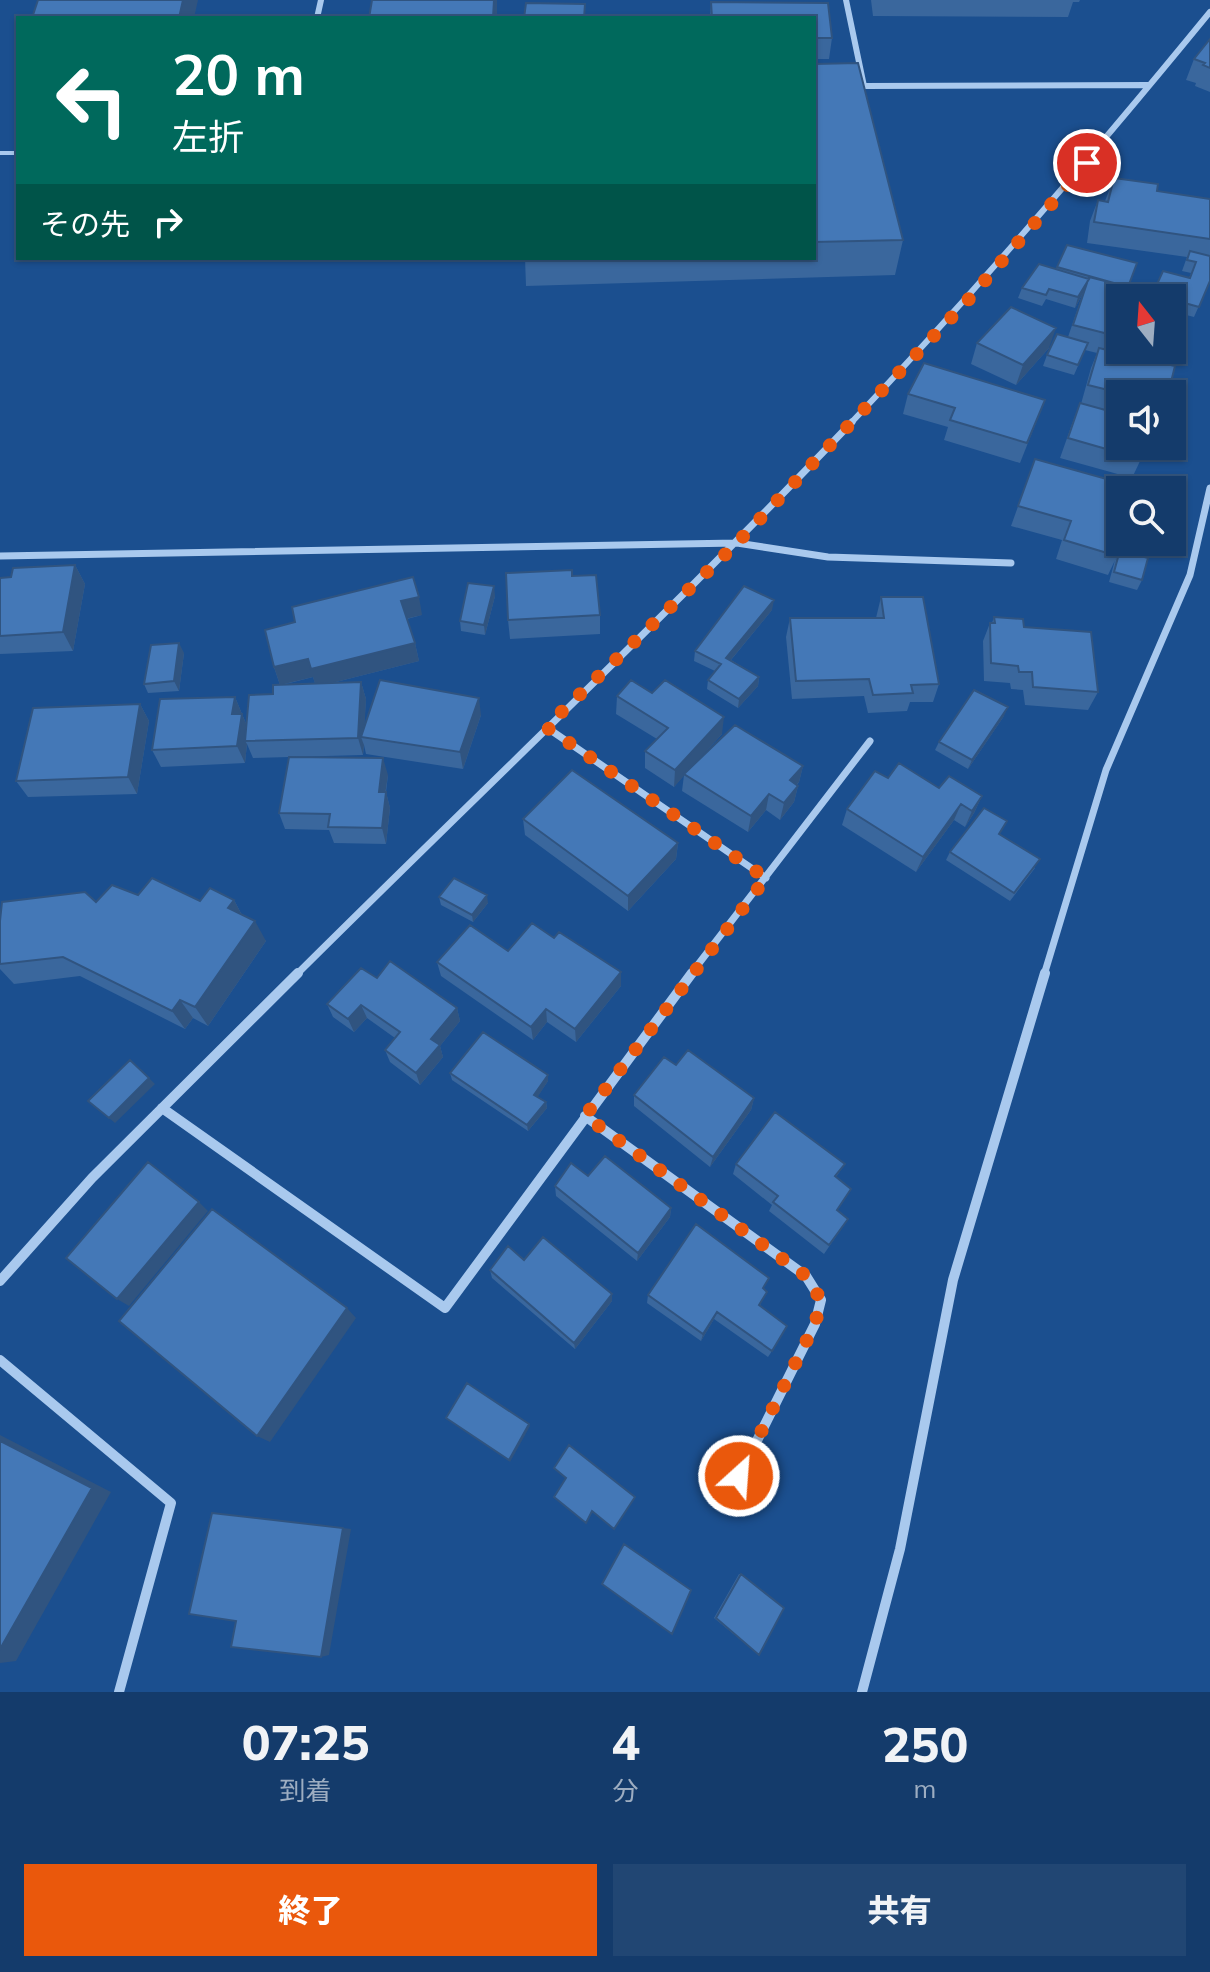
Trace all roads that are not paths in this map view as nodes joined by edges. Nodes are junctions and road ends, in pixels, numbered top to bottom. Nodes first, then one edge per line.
1 (846, 0) edge
2 (1210, 12) edge
3 (1148, 85) junction
4 (852, 86) edge
5 (864, 86) junction
6 (1210, 488) edge
7 (737, 543) junction
8 (0, 556) edge
9 (1011, 563) dead end
10 (546, 727) junction
11 (870, 741) dead end
12 (766, 878) junction
13 (162, 1108) junction
14 (585, 1116) junction
15 (0, 1281) edge
16 (0, 1360) edge
17 (727, 1501) dead end
18 (119, 1692) edge
19 (862, 1692) edge

1 - 5 street
2 - 3 street
3 - 5 street
3 - 7 street
4 - 5 lane
6 - 19 street
7 - 8 street
7 - 9 street
7 - 10 street
10 - 12 street
10 - 13 street
11 - 12 street
12 - 14 street
13 - 14 street
13 - 15 street
14 - 17 street
16 - 18 street

